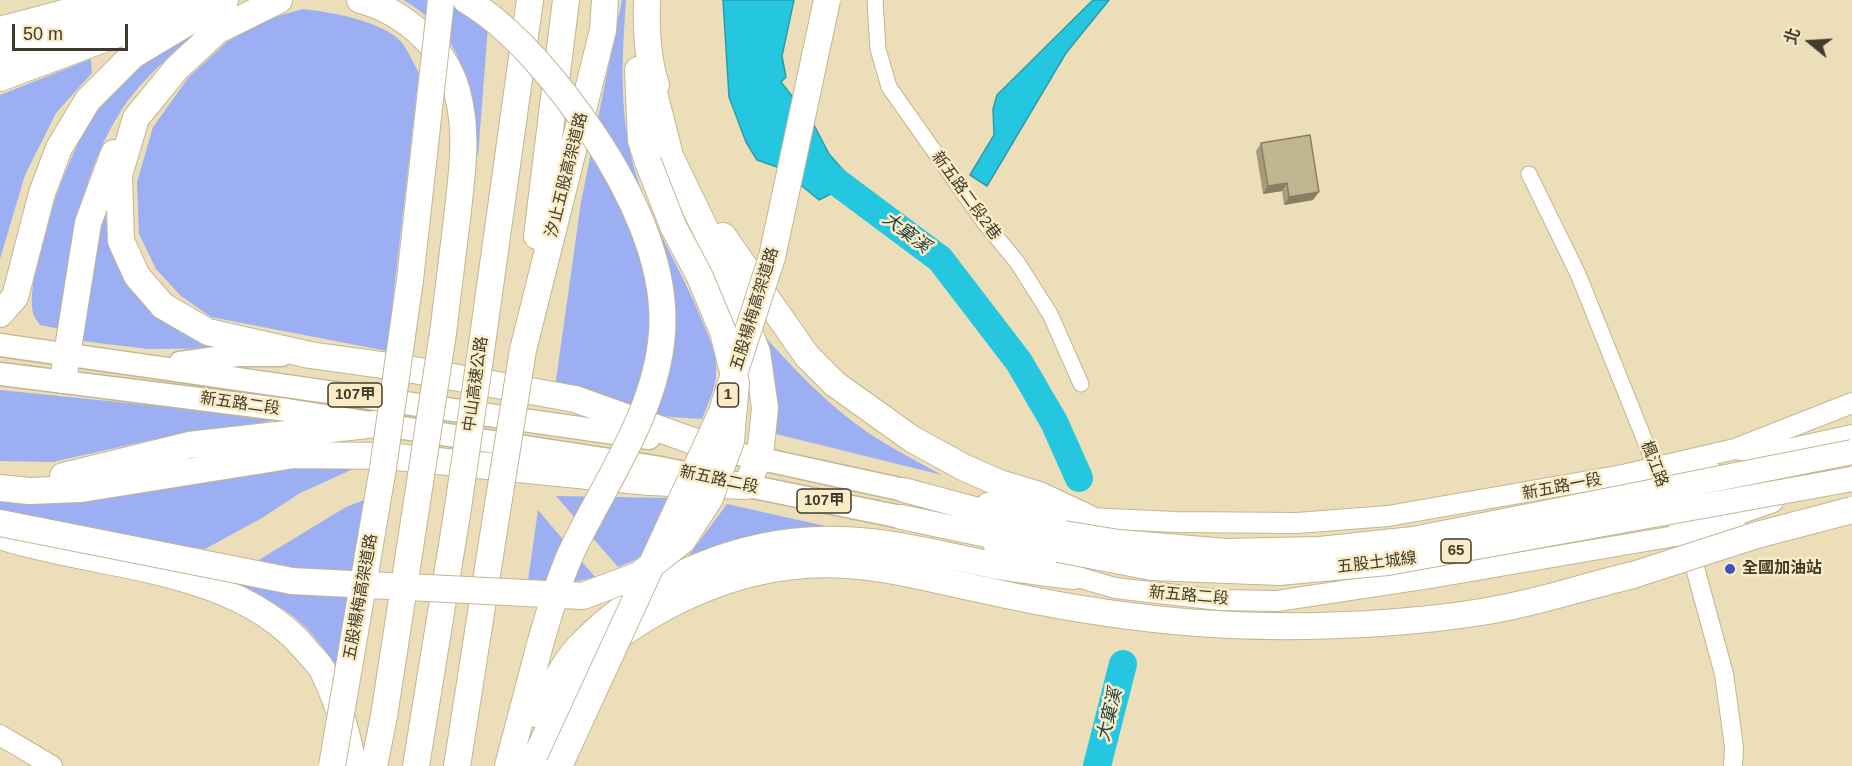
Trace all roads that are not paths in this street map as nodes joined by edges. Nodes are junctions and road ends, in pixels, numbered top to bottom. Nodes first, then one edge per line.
1 (114, 0) edge
2 (158, 0) edge
3 (206, 0) edge
4 (225, 0) edge
5 (279, 0) edge
6 (360, 0) edge
7 (441, 0) edge
8 (466, 0) edge
9 (530, 0) edge
10 (566, 0) edge
11 (605, 0) edge
12 (639, 0) edge
13 (647, 0) edge
14 (827, 0) edge
15 (875, 0) edge
16 (0, 30) edge
17 (0, 55) edge
18 (651, 70) junction
19 (0, 78) edge
20 (136, 118) junction
21 (1529, 174) dead end
22 (0, 314) edge
23 (0, 345) edge
24 (523, 350) junction
25 (69, 355) junction
26 (310, 355) junction
27 (153, 367) junction
28 (0, 374) edge
29 (63, 380) junction
30 (1081, 384) dead end
31 (1852, 403) edge
32 (376, 424) junction
33 (1852, 435) edge
34 (710, 447) junction
35 (1736, 449) junction
36 (1852, 455) edge
37 (760, 456) junction
38 (1654, 466) junction
39 (0, 475) edge
40 (1852, 480) edge
41 (746, 486) junction
42 (0, 488) edge
43 (1852, 488) edge
44 (904, 490) junction
45 (1782, 499) junction
46 (1852, 512) edge
47 (1388, 516) joint
48 (901, 517) junction
49 (1088, 518) junction
50 (0, 523) edge
51 (1681, 535) junction
52 (0, 536) edge
53 (1061, 542) junction
54 (1074, 576) junction
55 (0, 735) edge
56 (52, 766) edge
57 (332, 766) edge
58 (353, 766) edge
59 (374, 766) edge
60 (416, 766) edge
61 (457, 766) edge
62 (508, 766) edge
63 (520, 766) edge
64 (532, 766) edge
65 (560, 766) edge
66 (1733, 766) edge

1 - 16 highway
2 - 17 highway
3 - 19 highway
4 - 22 highway
5 - 20 highway
6 - 59 highway, bridge
7 - 57 highway, 五股楊梅高架道路, bridge
8 - 62 highway, bridge
9 - 60 highway, 中山高速公路, bridge
10 - 24 highway
11 - 24 highway, 汐止五股高架道路
12 - 50 highway, bridge
13 - 18 highway
14 - 65 highway, 五股楊梅高架道路 / 1, bridge
15 - 30 street, 新五路二段2巷
18 - 37 highway
18 - 49 highway
20 - 25 highway
20 - 26 highway
21 - 38 street, 楓江路
23 - 25 main road, 新五路二段 / 107甲
24 - 61 highway, bridge
25 - 27 main road, 新五路二段 / 107甲
25 - 29 highway
26 - 27 main road
26 - 34 highway
27 - 34 main road, 新五路二段 / 107甲
28 - 29 main road, 新五路二段 / 107甲
29 - 32 main road, 新五路二段 / 107甲
31 - 35 main road, 新五路一段 / 107甲
32 - 39 highway
32 - 41 main road, 新五路二段 / 107甲
33 - 35 main road, 新五路一段 / 107甲
34 - 37 main road, 新五路二段 / 107甲
35 - 38 main road, 新五路一段 / 107甲
36 - 38 highway
36 - 53 highway, 五股土城線 / 65, bridge
37 - 41 highway
37 - 44 main road, 新五路二段 / 107甲
38 - 47 main road, 新五路一段 / 107甲
38 - 51 street, 楓江路
40 - 45 highway
40 - 53 highway, 五股土城線 / 65, bridge
41 - 42 highway
41 - 48 main road, 新五路二段 / 107甲
43 - 45 main road, 107甲
44 - 49 main road, 新五路二段 / 107甲
44 - 53 highway, 五股土城線 / 65
45 - 51 main road, 107甲
46 - 51 main road, 107甲
46 - 64 highway, bridge
47 - 49 main road, 新五路二段 / 107甲
48 - 53 highway, 五股土城線 / 65
48 - 54 main road, 新五路二段 / 107甲
51 - 54 main road, 新五路二段 / 107甲
51 - 66 street, 楓江路
52 - 58 highway
54 - 63 highway
55 - 56 main road

